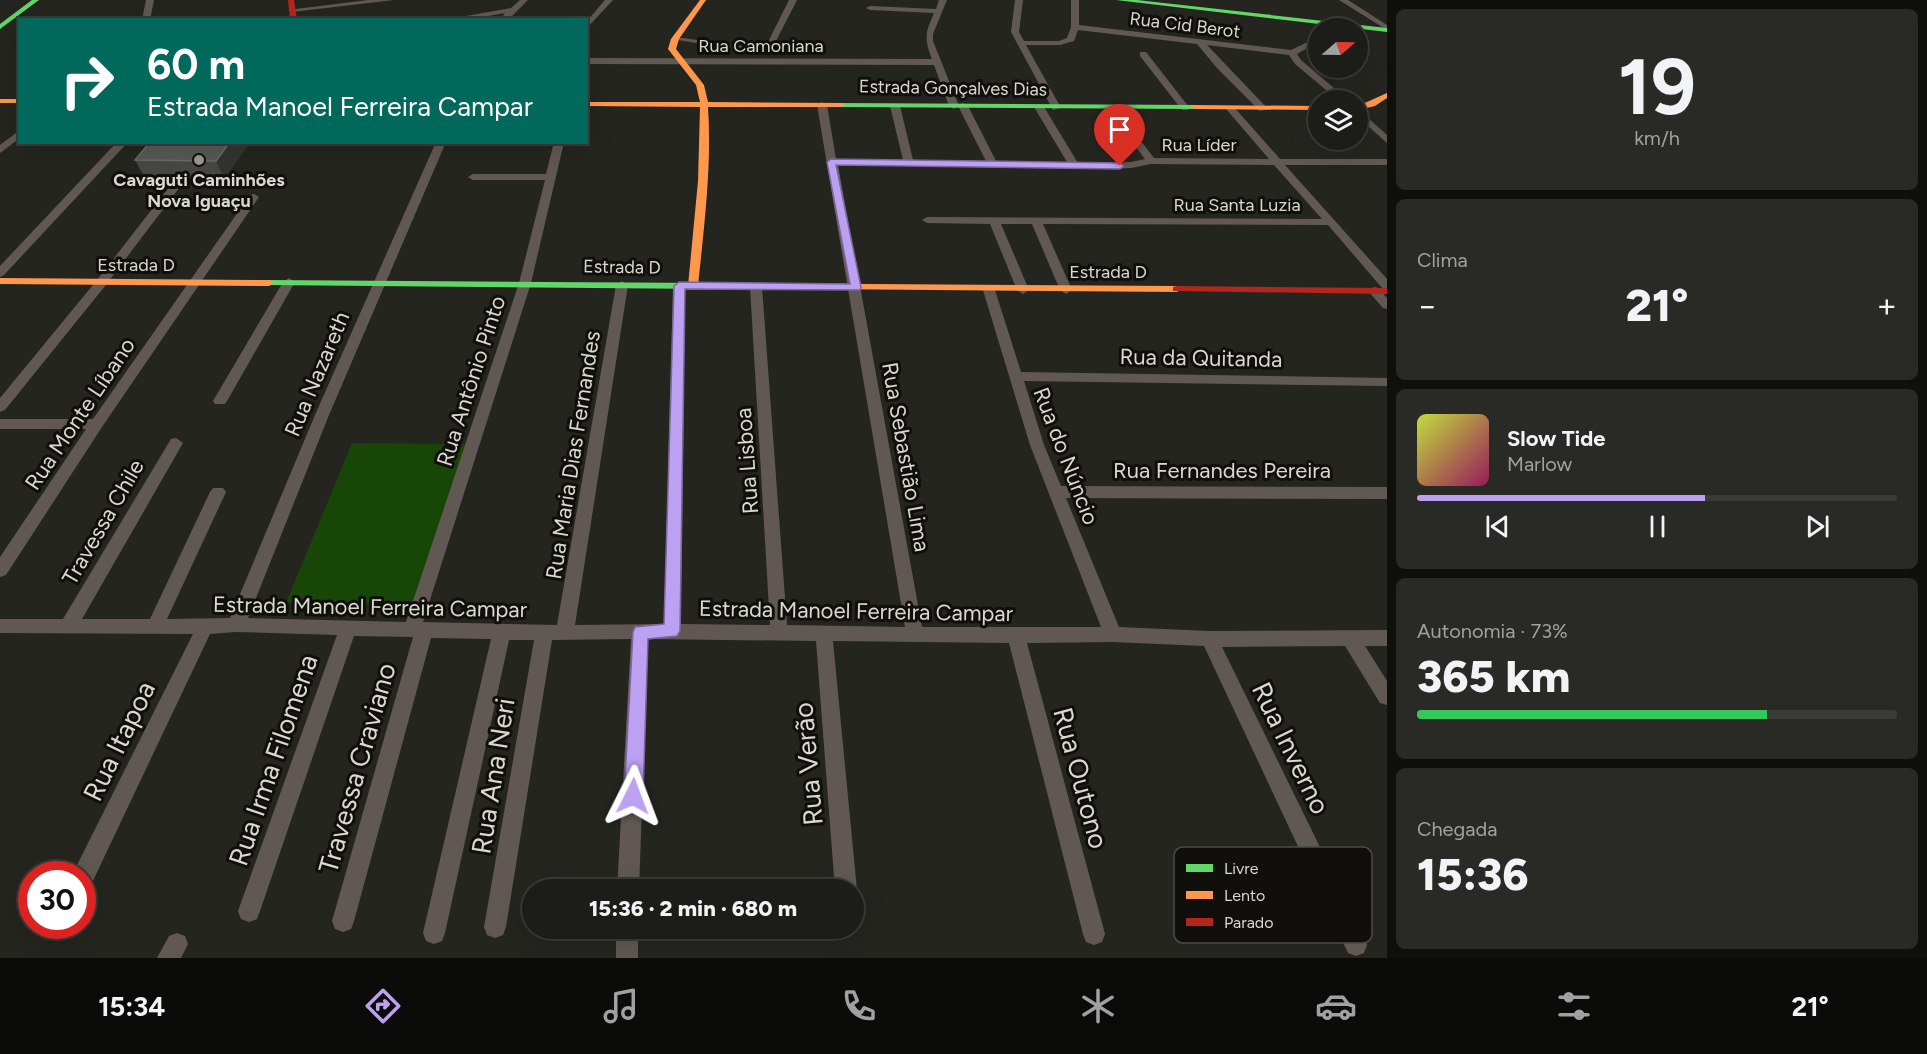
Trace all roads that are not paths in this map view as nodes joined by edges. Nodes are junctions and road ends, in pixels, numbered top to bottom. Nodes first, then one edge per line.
1 (36, 0) edge
2 (48, 0) edge
3 (150, 0) edge
4 (390, 0) edge
5 (524, 0) edge
6 (609, 0) edge
7 (703, 0) edge
8 (793, 0) edge
9 (944, 0) edge
10 (1019, 0) edge
11 (1075, 0) edge
12 (1119, 0) edge
13 (1340, 3) edge
14 (870, 8) dead end
15 (292, 10) edge
16 (512, 10) junction
17 (938, 11) junction
18 (26, 18) edge
19 (146, 18) edge
20 (460, 18) edge
21 (506, 18) edge
22 (1308, 23) edge
23 (18, 24) edge
24 (588, 25) edge
25 (0, 27) edge
26 (1075, 27) junction
27 (1368, 28) edge
28 (1371, 28) junction
29 (1387, 29) edge
30 (0, 37) edge
31 (675, 39) junction
32 (1200, 42) junction
33 (1020, 43) junction
34 (1308, 44) edge
35 (1292, 53) junction
36 (1143, 54) dead end
37 (588, 61) edge
38 (679, 62) junction
39 (936, 62) junction
40 (1331, 90) edge
41 (1387, 95) edge
42 (0, 101) edge
43 (18, 101) edge
44 (588, 104) edge
45 (705, 104) junction
46 (822, 105) junction
47 (1368, 105) edge
48 (895, 106) junction
49 (958, 106) junction
50 (1039, 107) junction
51 (1056, 108) junction
52 (1112, 108) junction
53 (1185, 108) junction
54 (1230, 108) junction
55 (1308, 108) edge
56 (1263, 109) junction
57 (1368, 122) edge
58 (18, 135) edge
59 (1387, 140) edge
60 (121, 144) edge
61 (440, 144) edge
62 (558, 144) edge
63 (0, 150) edge
64 (1151, 161) junction
65 (831, 162) junction
66 (1277, 162) junction
67 (1387, 162) edge
68 (909, 164) junction
69 (992, 164) junction
70 (1074, 165) junction
71 (473, 177) dead end
72 (549, 177) junction
73 (178, 183) dead end
74 (254, 197) dead end
75 (927, 220) dead end
76 (994, 220) junction
77 (1036, 221) junction
78 (1331, 222) junction
79 (0, 273) edge
80 (0, 281) edge
81 (290, 282) junction
82 (101, 283) junction
83 (196, 283) junction
84 (378, 283) junction
85 (525, 283) junction
86 (622, 285) junction
87 (686, 286) junction
88 (756, 287) junction
89 (856, 287) junction
90 (1383, 289) edge
91 (989, 290) junction
92 (1023, 290) junction
93 (1066, 290) junction
94 (1387, 305) edge
95 (1014, 376) junction
96 (1387, 382) edge
97 (220, 401) dead end
98 (0, 407) edge
99 (0, 424) edge
100 (97, 424) junction
101 (176, 443) dead end
102 (218, 492) dead end
103 (1056, 492) junction
104 (1387, 493) edge
105 (0, 570) edge
106 (69, 625) junction
107 (236, 625) junction
108 (155, 626) junction
109 (204, 627) junction
110 (348, 628) junction
111 (2, 629) edge
112 (418, 630) junction
113 (502, 631) junction
114 (672, 631) junction
115 (565, 632) junction
116 (640, 632) junction
117 (779, 632) junction
118 (544, 633) junction
119 (824, 633) junction
120 (915, 634) junction
121 (1113, 634) junction
122 (1016, 636) junction
123 (1350, 638) junction
124 (1387, 638) edge
125 (1209, 639) junction
126 (1387, 697) edge
127 (1309, 847) edge
128 (91, 861) edge
129 (629, 879) edge
130 (845, 879) edge
131 (249, 911) dead end
132 (343, 921) dead end
133 (495, 927) dead end
134 (434, 933) dead end
135 (1094, 934) dead end
136 (627, 939) edge
137 (627, 958) edge

1 - 25 main road
2 - 18 main road
3 - 19 street
4 - 15 street
5 - 16 street
6 - 24 street
7 - 31 main road
8 - 31 street
9 - 17 street
10 - 33 street
11 - 26 street
12 - 22 main road
13 - 28 street
13 - 29 street
14 - 17 street
16 - 20 street
16 - 21 street
17 - 39 street
23 - 30 main road
26 - 32 street, Rua Cid Berot
26 - 33 street
27 - 28 main road
28 - 29 main road
31 - 38 main road
32 - 35 street, Rua Cid Berot
32 - 56 street
33 - 51 street
34 - 35 street
35 - 40 street
36 - 53 street
37 - 38 street, Rua Camoniana
38 - 39 street, Rua Camoniana
38 - 45 main road
39 - 49 street
41 - 47 main road
42 - 43 main road
44 - 45 main road, Estrada Gonçalves Dias
45 - 46 main road, Estrada Gonçalves Dias
45 - 87 main road
46 - 48 main road, Estrada Gonçalves Dias
46 - 65 street, Rua Sebastião Lima
48 - 49 main road, Estrada Gonçalves Dias
48 - 68 street
49 - 50 main road, Estrada Gonçalves Dias
49 - 69 street
50 - 51 main road, Estrada Gonçalves Dias
50 - 70 street
51 - 52 main road, Estrada Gonçalves Dias
52 - 53 main road, Estrada Gonçalves Dias
52 - 64 street
53 - 54 main road, Estrada Gonçalves Dias
54 - 56 main road, Estrada Gonçalves Dias
54 - 66 street
55 - 56 main road, Estrada Gonçalves Dias
57 - 59 street
58 - 63 street
60 - 79 street
61 - 84 street, Rua Nazareth
62 - 72 street, Rua Antônio Pinto
64 - 66 street, Rua Líder
64 - 70 street, Rua Líder
65 - 68 street, Rua Líder
65 - 89 street, Rua Sebastião Lima
66 - 67 street, Rua Líder
66 - 78 street
68 - 69 street, Rua Líder
69 - 70 street, Rua Líder
71 - 72 street
72 - 85 street, Rua Antônio Pinto
73 - 82 street
74 - 83 street, Rua Monte Líbano
75 - 76 street, Rua Santa Luzia
76 - 77 street, Rua Santa Luzia
76 - 92 street
77 - 78 street, Rua Santa Luzia
77 - 93 street
78 - 90 street
80 - 82 main road, Estrada D
81 - 83 main road, Estrada D
81 - 84 main road, Estrada D
81 - 97 street
82 - 83 main road, Estrada D
82 - 98 street
83 - 100 street, Rua Monte Líbano
84 - 85 main road, Estrada D
84 - 107 street, Rua Nazareth
85 - 86 main road, Estrada D
85 - 112 street, Rua Antônio Pinto
86 - 87 main road, Estrada D
86 - 115 street, Rua Maria Dias Fernandes
87 - 88 main road, Estrada D
87 - 114 street
88 - 89 main road, Estrada D
88 - 117 street, Rua Lisboa
89 - 91 main road, Estrada D
89 - 120 street, Rua Sebastião Lima
90 - 93 main road, Estrada D
90 - 94 street
91 - 92 main road, Estrada D
91 - 95 street, Rua do Núncio
92 - 93 main road, Estrada D
95 - 96 street, Rua da Quitanda
95 - 103 street, Rua do Núncio
99 - 100 street
100 - 105 street, Rua Monte Líbano
101 - 106 street, Travessa Chile
102 - 108 street
103 - 104 street, Rua Fernandes Pereira
103 - 121 street, Rua do Núncio
106 - 108 street, Estrada Manoel Ferreira Campar
106 - 111 street, Estrada Manoel Ferreira Campar
107 - 109 street, Estrada Manoel Ferreira Campar
107 - 110 street, Estrada Manoel Ferreira Campar
108 - 109 street, Estrada Manoel Ferreira Campar
109 - 128 street, Rua Itapoa
110 - 112 street, Estrada Manoel Ferreira Campar
110 - 131 street, Rua Irma Filomena
112 - 113 street, Estrada Manoel Ferreira Campar
112 - 132 street, Travessa Craviano
113 - 118 street, Estrada Manoel Ferreira Campar
113 - 134 street
114 - 116 street, Estrada Manoel Ferreira Campar
114 - 117 street, Estrada Manoel Ferreira Campar
115 - 116 street, Estrada Manoel Ferreira Campar
115 - 118 street, Estrada Manoel Ferreira Campar
116 - 129 street
117 - 119 street, Estrada Manoel Ferreira Campar
118 - 133 street, Rua Ana Neri
119 - 120 street, Estrada Manoel Ferreira Campar
119 - 130 street, Rua Verão
120 - 122 street, Estrada Manoel Ferreira Campar
121 - 122 street, Estrada Manoel Ferreira Campar
121 - 125 street, Estrada Manoel Ferreira Campar
122 - 135 street, Rua Outono
123 - 124 street, Estrada Manoel Ferreira Campar
123 - 125 street, Estrada Manoel Ferreira Campar
123 - 126 street
125 - 127 street, Rua Inverno
136 - 137 street

